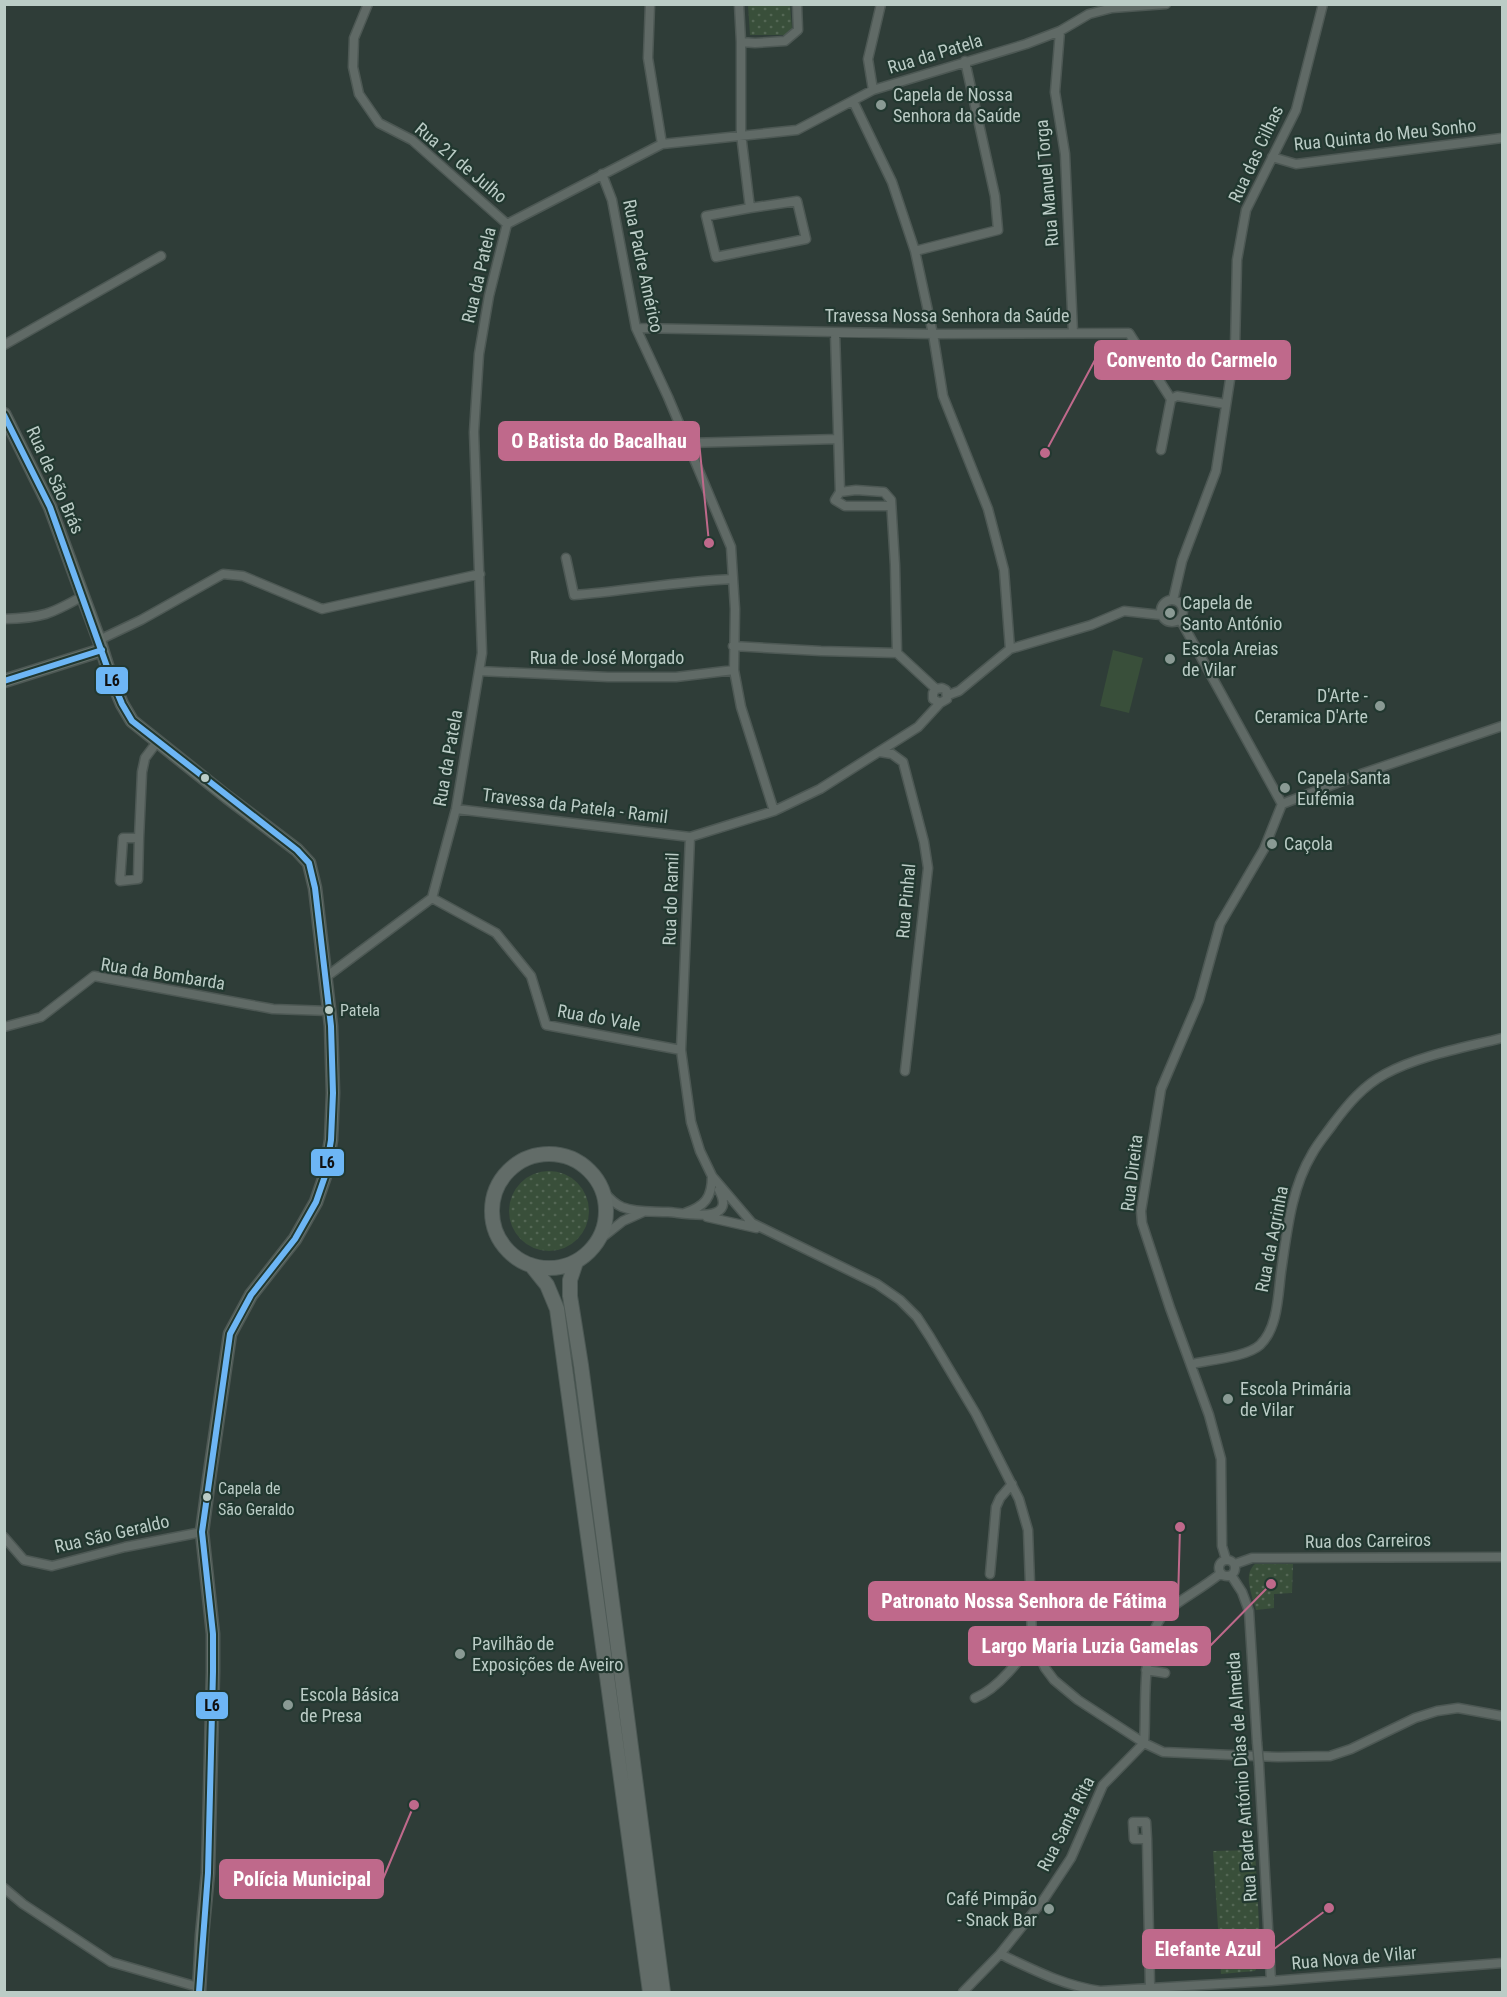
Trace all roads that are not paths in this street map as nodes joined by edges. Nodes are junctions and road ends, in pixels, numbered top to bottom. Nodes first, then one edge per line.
1 (369, 4) edge
2 (650, 4) edge
3 (739, 4) edge
4 (797, 4) edge
5 (881, 4) edge
6 (1166, 4) edge
7 (1323, 4) edge
8 (1060, 31) junction
9 (741, 42) junction
10 (965, 61) junction
11 (873, 90) junction
12 (853, 101) junction
13 (741, 134) junction
14 (1503, 138) edge
15 (662, 144) junction
16 (1272, 157) junction
17 (602, 174) junction
18 (750, 208) junction
19 (507, 224) junction
20 (915, 251) junction
21 (161, 256) dead end
22 (636, 328) junction
23 (835, 333) junction
24 (1073, 333) junction
25 (933, 334) junction
26 (4, 345) edge
27 (1171, 399) junction
28 (1226, 404) junction
29 (4, 414) edge
30 (838, 438) junction
31 (687, 443) junction
32 (1161, 450) dead end
33 (840, 492) junction
34 (891, 506) junction
35 (566, 558) dead end
36 (480, 574) junction
37 (733, 579) junction
38 (83, 596) junction
39 (1173, 600) junction
40 (1161, 615) junction
41 (4, 619) edge
42 (1180, 619) junction
43 (101, 645) junction
44 (733, 646) junction
45 (1010, 649) junction
46 (897, 653) junction
47 (734, 670) junction
48 (479, 671) junction
49 (4, 681) edge
50 (936, 688) junction
51 (948, 695) junction
52 (940, 703) junction
53 (1503, 726) edge
54 (157, 742) junction
55 (880, 752) junction
56 (1282, 804) junction
57 (456, 809) junction
58 (774, 811) junction
59 (690, 837) junction
60 (139, 838) junction
61 (432, 898) junction
62 (326, 978) junction
63 (329, 1011) junction
64 (4, 1027) edge
65 (1503, 1038) edge
66 (681, 1050) junction
67 (905, 1071) dead end
68 (712, 1176) junction
69 (604, 1192) junction
70 (644, 1212) junction
71 (684, 1213) junction
72 (696, 1215) junction
73 (760, 1228) junction
74 (599, 1240) junction
75 (576, 1262) junction
76 (531, 1265) junction
77 (1191, 1364) junction
78 (1012, 1484) junction
79 (202, 1532) junction
80 (4, 1537) edge
81 (1503, 1557) edge
82 (1226, 1559) junction
83 (1235, 1564) junction
84 (990, 1574) dead end
85 (1221, 1574) junction
86 (1231, 1575) junction
87 (1032, 1637) junction
88 (1146, 1670) junction
89 (1165, 1673) dead end
90 (975, 1698) dead end
91 (1503, 1716) edge
92 (1144, 1743) junction
93 (1147, 1839) dead end
94 (4, 1888) edge
95 (1000, 1954) junction
96 (1503, 1963) edge
97 (1271, 1982) junction
98 (1150, 1988) junction
99 (199, 1990) edge
100 (650, 1992) edge
101 (663, 1992) edge
102 (963, 1992) edge

1 - 19 street, Rua 21 de Julho
2 - 15 street
3 - 9 street
4 - 9 street
5 - 11 street
6 - 8 street, Rua da Patela
7 - 16 street, Rua das Cilhas
8 - 10 street, Rua da Patela
8 - 24 street, Rua Manuel Torga
9 - 13 street
10 - 11 street, Rua da Patela
10 - 20 street
11 - 12 street, Rua da Patela
12 - 13 street, Rua da Patela
12 - 20 street
13 - 15 street, Rua da Patela
13 - 18 street
14 - 16 street, Rua Quinta do Meu Sonho
15 - 17 street, Rua da Patela
16 - 28 street, Rua das Cilhas
17 - 19 street, Rua da Patela
17 - 22 street, Rua Padre Américo
18 - 18 street
19 - 36 street, Rua da Patela
20 - 25 street
21 - 26 street
22 - 23 street, Travessa Nossa Senhora da Saúde
22 - 31 street, Rua Padre Américo
23 - 25 street, Travessa Nossa Senhora da Saúde
23 - 30 street
24 - 25 street, Travessa Nossa Senhora da Saúde
24 - 27 street, Travessa Nossa Senhora da Saúde
25 - 45 street
27 - 28 street
27 - 32 street
28 - 39 street, Rua das Cilhas
29 - 38 street, Rua de São Brás
30 - 31 street
30 - 33 street
31 - 37 street, Rua Padre Américo
33 - 34 street
33 - 34 street
34 - 46 street
35 - 37 street
36 - 43 street
36 - 48 street, Rua da Patela
37 - 44 street, Rua Padre Américo
38 - 41 street
38 - 43 street, Rua de São Brás
39 - 40 street
39 - 42 street
40 - 42 street
40 - 45 street
42 - 56 street
43 - 49 street
43 - 54 street, Rua de São Brás
44 - 46 street
44 - 47 street, Rua Padre Américo
45 - 51 street
46 - 50 street
47 - 48 street, Rua de José Morgado
47 - 58 street, Rua Padre Américo
48 - 57 street, Rua da Patela
50 - 51 street
50 - 52 street
51 - 52 street
52 - 55 street, Rua do Ramil
53 - 56 street
54 - 60 street
54 - 62 street, Rua de São Brás
55 - 58 street, Rua do Ramil
55 - 67 street, Rua Pinhal
56 - 77 street, Rua Direita
57 - 59 street, Travessa da Patela - Ramil
57 - 61 street, Rua da Patela
58 - 59 street, Rua do Ramil
59 - 66 street, Rua do Ramil
60 - 60 street
61 - 62 street
61 - 66 street, Rua do Vale
62 - 63 street, Rua de São Brás
63 - 64 street, Rua da Bombarda
63 - 79 street, Rua de São Brás
65 - 77 street, Rua da Agrinha
66 - 68 street, Rua do Ramil
68 - 71 street
68 - 72 street
68 - 73 street
69 - 70 street
69 - 74 main road
69 - 76 main road
70 - 71 street
70 - 74 street
71 - 72 street
72 - 73 street
73 - 78 street
74 - 75 main road
75 - 76 main road
75 - 101 main road
76 - 100 main road
77 - 82 street, Rua Direita
78 - 84 street
78 - 87 street
79 - 80 street, Rua São Geraldo
79 - 99 street, Rua de São Brás
81 - 83 street, Rua dos Carreiros
82 - 83 street
82 - 85 street
83 - 86 street
85 - 86 street
85 - 88 street
86 - 97 street, Rua Padre António Dias de Almeida, bridge
87 - 90 street
87 - 92 street
88 - 89 street
88 - 92 street
91 - 92 street
92 - 95 street, Rua Santa Rita
93 - 98 street
94 - 99 street
95 - 98 street, Rua Nova de Vilar
95 - 102 street, Rua Santa Rita
96 - 97 street, Rua Nova de Vilar
97 - 98 street, Rua Nova de Vilar

